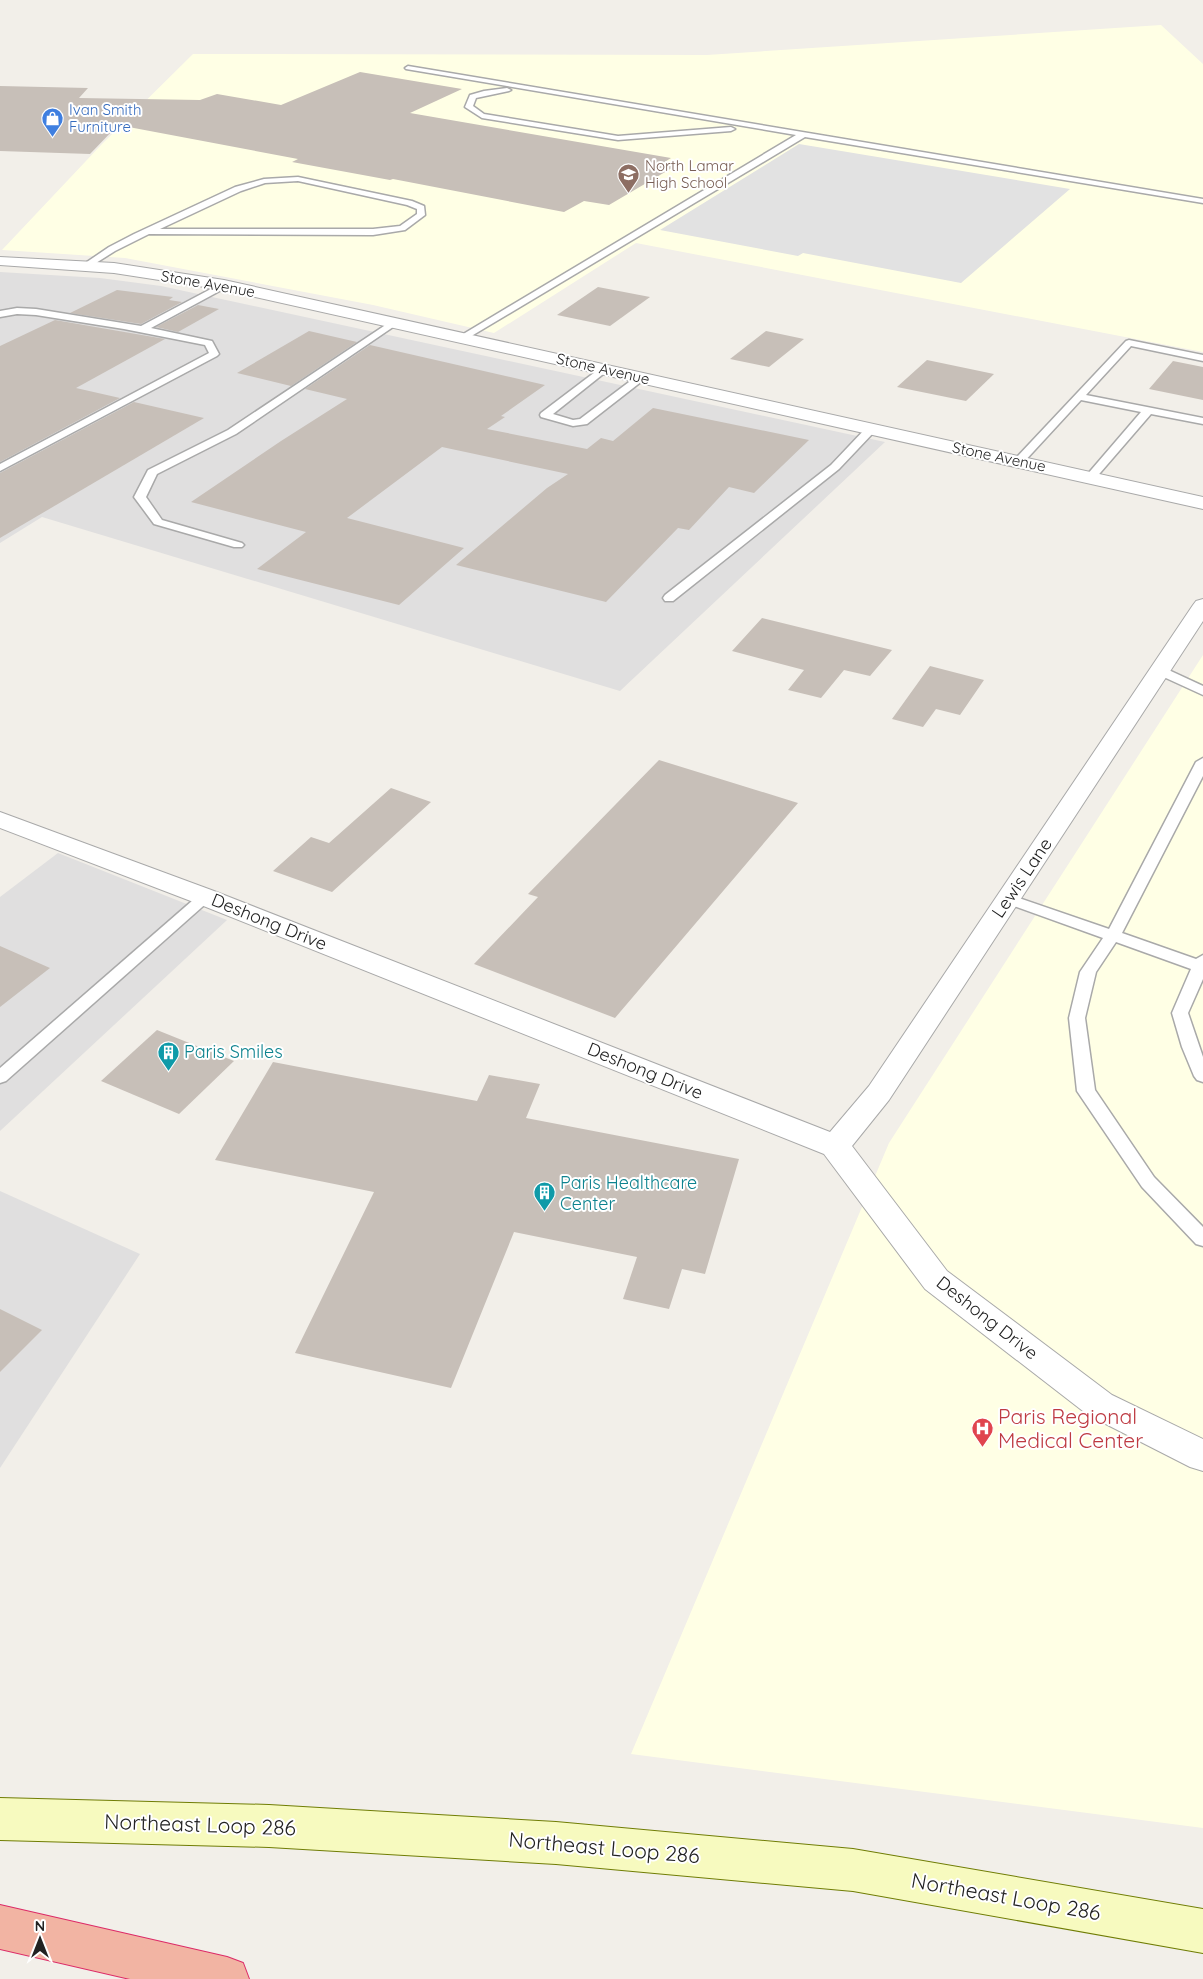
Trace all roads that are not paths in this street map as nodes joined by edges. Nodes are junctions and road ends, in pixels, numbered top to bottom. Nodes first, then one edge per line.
1 (408, 68) dead end
2 (532, 89) junction
3 (752, 127) junction
4 (802, 135) junction
5 (1203, 201) edge
6 (148, 231) junction
7 (0, 261) edge
8 (85, 266) junction
9 (224, 285) junction
10 (0, 314) edge
11 (393, 323) junction
12 (144, 328) junction
13 (463, 338) junction
14 (1203, 358) edge
15 (603, 369) junction
16 (641, 378) junction
17 (1080, 397) junction
18 (1161, 402) dead end
19 (1128, 406) junction
20 (1188, 406) dead end
21 (1148, 411) junction
22 (1203, 420) edge
23 (871, 429) junction
24 (1018, 462) junction
25 (0, 468) edge
26 (1090, 478) junction
27 (1203, 503) edge
28 (238, 545) dead end
29 (669, 598) dead end
30 (1203, 605) edge
31 (1160, 670) junction
32 (1203, 690) edge
33 (1203, 762) edge
34 (0, 819) edge
35 (205, 897) junction
36 (1008, 899) junction
37 (1113, 935) junction
38 (1202, 964) edge
39 (1203, 1076) edge
40 (0, 1077) edge
41 (835, 1146) junction
42 (1203, 1239) edge
43 (1203, 1456) edge
44 (0, 1819) edge
45 (0, 1927) edge
46 (1203, 1931) edge
47 (227, 1979) edge

1 - 2 lane
2 - 3 lane
2 - 3 lane
3 - 4 lane
4 - 5 lane
4 - 13 lane
6 - 6 lane
6 - 8 lane
7 - 8 street, Stone Avenue
8 - 9 street, Stone Avenue
9 - 11 street, Stone Avenue
9 - 12 lane
10 - 12 lane
11 - 13 street, Stone Avenue
11 - 28 lane
12 - 25 lane
13 - 15 street, Stone Avenue
14 - 17 lane
15 - 16 street, Stone Avenue
15 - 16 lane
16 - 23 street, Stone Avenue
17 - 19 lane
17 - 24 lane
18 - 19 lane
19 - 21 lane
20 - 22 lane
21 - 22 lane
21 - 26 lane
23 - 24 street, Stone Avenue
23 - 29 lane
24 - 26 street, Stone Avenue
26 - 27 street, Stone Avenue
30 - 31 street, Lewis Lane
31 - 32 lane
31 - 36 street, Lewis Lane
33 - 37 lane
34 - 35 street, Deshong Drive
35 - 40 lane
35 - 41 street, Deshong Drive
36 - 37 lane
36 - 41 street, Lewis Lane
37 - 38 lane
37 - 42 lane
38 - 39 lane
41 - 43 street, Deshong Drive
44 - 46 main road, Northeast Loop 286
45 - 47 highway

